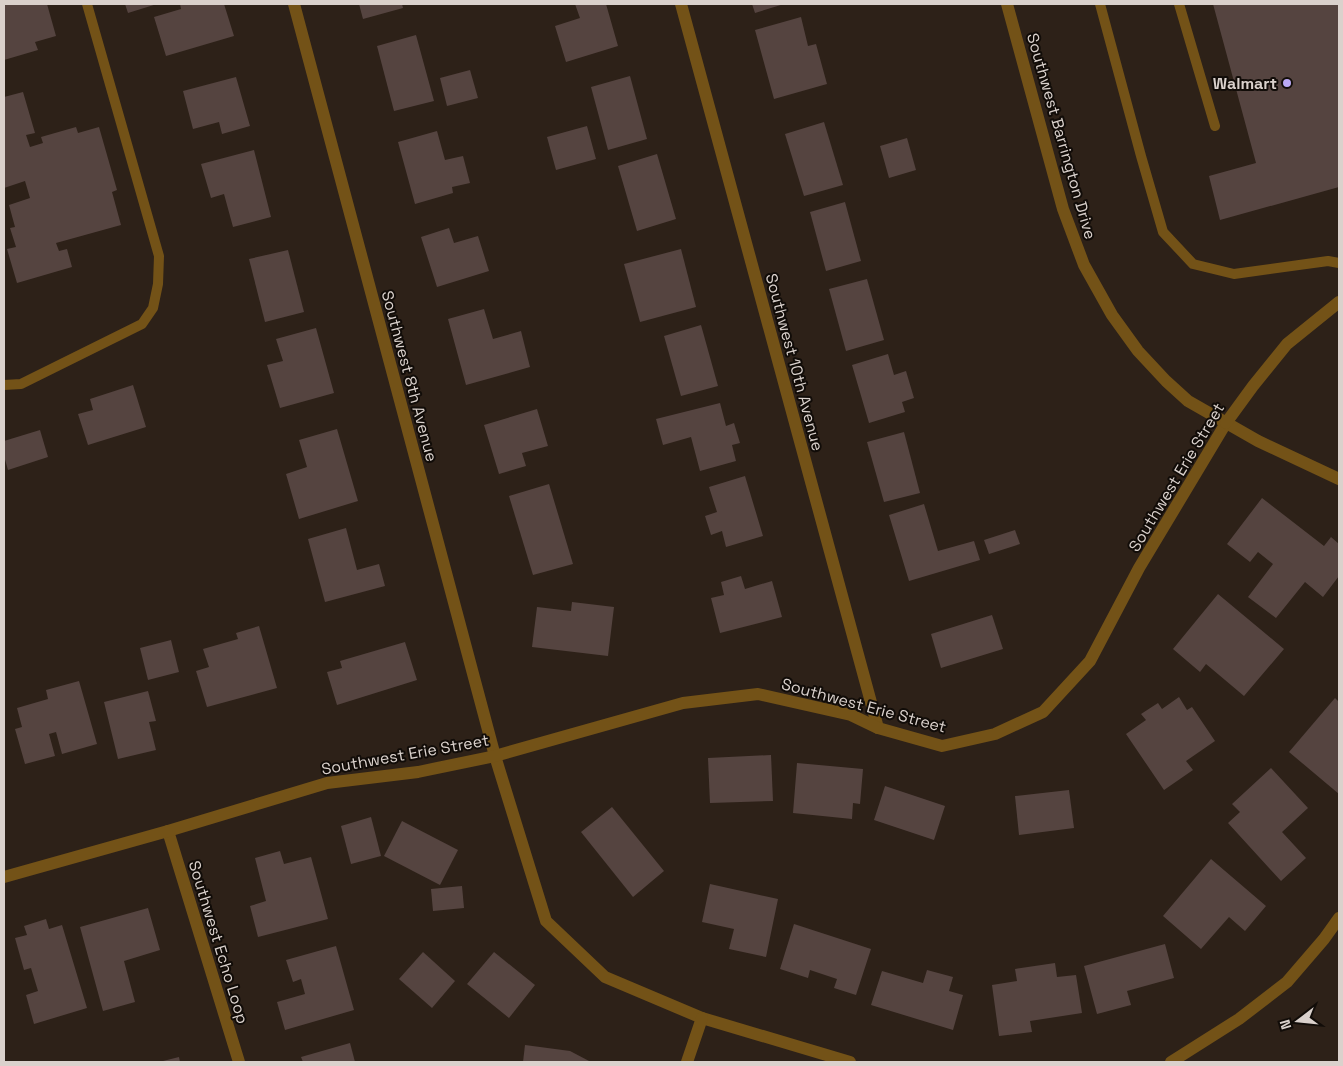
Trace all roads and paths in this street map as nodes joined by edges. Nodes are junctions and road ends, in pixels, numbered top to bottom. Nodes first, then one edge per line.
1 (88, 4) edge
2 (294, 4) edge
3 (681, 4) edge
4 (1007, 4) edge
5 (1100, 4) edge
6 (1179, 4) edge
7 (1215, 126) dead end
8 (1339, 262) edge
9 (1339, 302) edge
10 (4, 385) edge
11 (1226, 423) junction
12 (1339, 479) edge
13 (878, 728) junction
14 (494, 756) junction
15 (168, 831) junction
16 (4, 877) edge
17 (1339, 918) edge
18 (702, 1018) junction
19 (240, 1062) edge
20 (687, 1062) edge
21 (850, 1062) edge
22 (1171, 1062) edge

1 - 10 lane
2 - 14 street, Southwest 8th Avenue
3 - 13 street, Southwest 10th Avenue
4 - 11 street, Southwest Barrington Drive
5 - 8 lane
6 - 7 lane
9 - 11 street, Southwest Erie Street
11 - 12 street, Southwest Barrington Drive
11 - 13 street, Southwest Erie Street
13 - 14 street, Southwest Erie Street
14 - 15 street, Southwest Erie Street
14 - 18 street, Southwest 8th Avenue
15 - 16 street, Southwest Erie Street
15 - 19 street, Southwest Echo Loop
17 - 22 street
18 - 20 street
18 - 21 street, Southwest 8th Avenue

